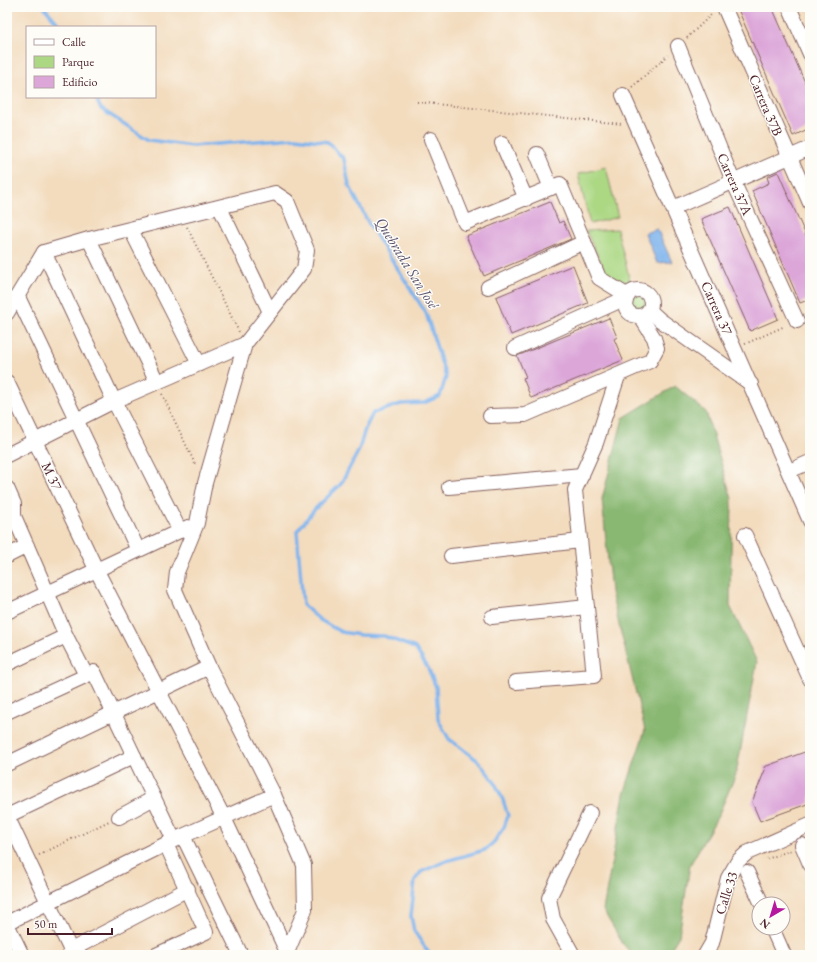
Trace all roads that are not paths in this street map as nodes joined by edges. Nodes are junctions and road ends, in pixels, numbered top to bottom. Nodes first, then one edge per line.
1 (724, 7) edge
2 (789, 7) edge
3 (678, 46) dead end
4 (810, 54) edge
5 (623, 95) dead end
6 (431, 139) dead end
7 (502, 143) dead end
8 (810, 148) edge
9 (537, 154) dead end
10 (788, 157) junction
11 (733, 181) junction
12 (551, 188) junction
13 (526, 198) junction
14 (810, 203) edge
15 (220, 208) junction
16 (673, 208) junction
17 (131, 230) junction
18 (89, 239) junction
19 (584, 242) junction
20 (44, 252) junction
21 (488, 287) dead end
22 (18, 297) junction
23 (627, 299) junction
24 (270, 312) junction
25 (7, 313) edge
26 (645, 313) junction
27 (797, 321) road end
28 (245, 344) junction
29 (515, 348) dead end
30 (199, 364) junction
31 (618, 376) junction
32 (7, 382) edge
33 (157, 382) junction
34 (752, 385) junction
35 (114, 401) junction
36 (490, 416) dead end
37 (77, 420) junction
38 (36, 441) junction
39 (7, 455) edge
40 (810, 462) edge
41 (796, 468) dead end
42 (582, 475) junction
43 (449, 487) dead end
44 (7, 488) edge
45 (11, 506) edge
46 (810, 521) edge
47 (197, 523) junction
48 (180, 531) junction
49 (745, 535) dead end
50 (580, 541) junction
51 (27, 546) junction
52 (138, 550) junction
53 (7, 556) edge
54 (451, 556) dead end
55 (96, 570) junction
56 (48, 593) junction
57 (587, 607) junction
58 (7, 612) edge
59 (492, 617) dead end
60 (66, 636) junction
61 (7, 664) edge
62 (209, 667) junction
63 (86, 675) junction
64 (810, 679) edge
65 (516, 682) dead end
66 (159, 691) junction
67 (7, 712) edge
68 (114, 713) junction
69 (134, 756) junction
70 (7, 764) edge
71 (274, 795) junction
72 (154, 798) junction
73 (590, 813) dead end
74 (119, 817) road end
75 (224, 818) junction
76 (810, 825) edge
77 (175, 840) junction
78 (802, 845) road end
79 (810, 864) edge
80 (747, 872) dead end
81 (188, 889) junction
82 (758, 896) edge
83 (48, 902) junction
84 (7, 924) edge
85 (776, 936) edge
86 (16, 949) edge
87 (715, 949) edge
88 (72, 952) edge
89 (287, 954) edge
90 (156, 955) edge
91 (241, 955) edge
92 (573, 955) edge
93 (705, 955) edge
94 (784, 955) edge

1 - 10 street, Carrera 37B
2 - 4 street
3 - 11 street, Carrera 37A
5 - 16 street, Carrera 37
6 - 13 street
7 - 13 street
8 - 10 street
9 - 12 street
10 - 11 street
10 - 14 street, Carrera 37B
11 - 16 street
11 - 27 street, Carrera 37A
12 - 13 street
12 - 19 street
15 - 17 street
15 - 24 street
15 - 24 street
16 - 34 street, Carrera 37
17 - 18 street
17 - 30 street
18 - 20 street
18 - 33 street
19 - 21 street
19 - 23 street
20 - 22 street
20 - 35 street
22 - 25 street
22 - 37 street
23 - 26 street
23 - 26 street
23 - 29 street
24 - 28 street
26 - 31 street
26 - 34 street
28 - 30 street
28 - 47 street
30 - 33 street
31 - 36 street
31 - 42 street
32 - 38 street, M 37
33 - 35 street
34 - 46 street, Carrera 37
35 - 37 street
35 - 48 street
37 - 38 street
37 - 52 street
38 - 39 street
38 - 55 street, M 37
40 - 41 street
42 - 43 street
42 - 50 street
44 - 45 street
45 - 51 street
47 - 48 street
47 - 62 street
48 - 52 street
49 - 64 street
50 - 54 street
50 - 57 street
51 - 53 street
51 - 56 street
52 - 55 street
55 - 56 street
55 - 66 street, M 37
56 - 58 street
56 - 60 street
57 - 59 street
57 - 65 street
60 - 61 street
60 - 63 street
62 - 66 street
62 - 71 street
63 - 67 street
63 - 68 street
66 - 68 street
66 - 75 street, M 37
68 - 69 street
68 - 70 street
69 - 72 street
69 - 83 street
71 - 75 street
71 - 89 street
72 - 74 street
72 - 77 street
73 - 92 street
75 - 77 street
75 - 89 street, M 37
76 - 87 street, Calle 33
77 - 81 street
77 - 83 street
77 - 91 street
78 - 79 street
80 - 82 street
81 - 88 street
81 - 90 street
83 - 84 street
83 - 88 street
84 - 86 street
85 - 94 street
87 - 93 street, Calle 33

